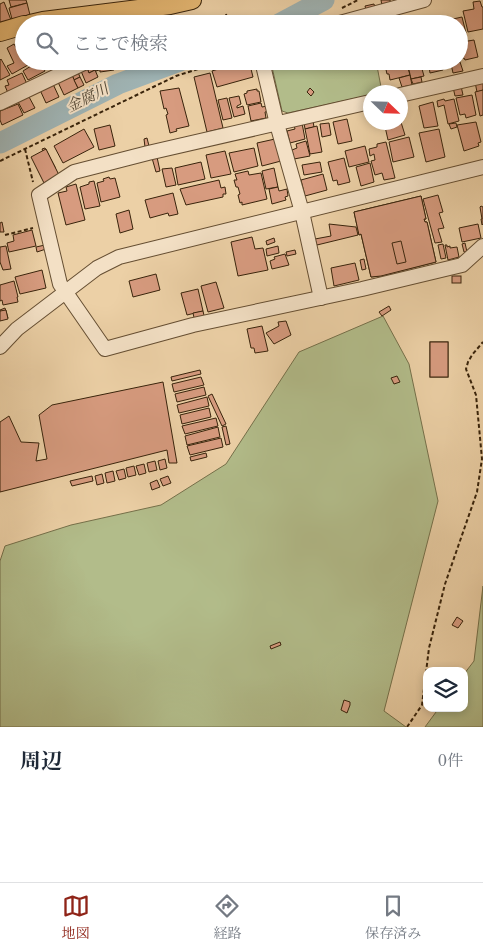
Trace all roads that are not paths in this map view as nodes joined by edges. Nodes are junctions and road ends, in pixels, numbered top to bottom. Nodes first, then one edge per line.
1 (192, 0) edge
2 (424, 0) edge
3 (115, 15) edge
4 (369, 15) edge
5 (15, 28) edge
6 (0, 32) edge
7 (69, 70) edge
8 (264, 70) edge
9 (483, 76) edge
10 (408, 93) edge
11 (0, 103) edge
12 (363, 104) edge
13 (277, 124) junction
14 (483, 167) edge
15 (302, 212) junction
16 (483, 246) edge
17 (65, 293) junction
18 (321, 298) junction
19 (0, 347) edge

1 - 3 main road
2 - 4 street
5 - 6 main road
7 - 11 street
8 - 13 street
9 - 10 street
12 - 13 street
13 - 15 street
13 - 17 street
14 - 15 street
15 - 17 street
15 - 18 street
16 - 18 street
17 - 18 street
17 - 19 street

